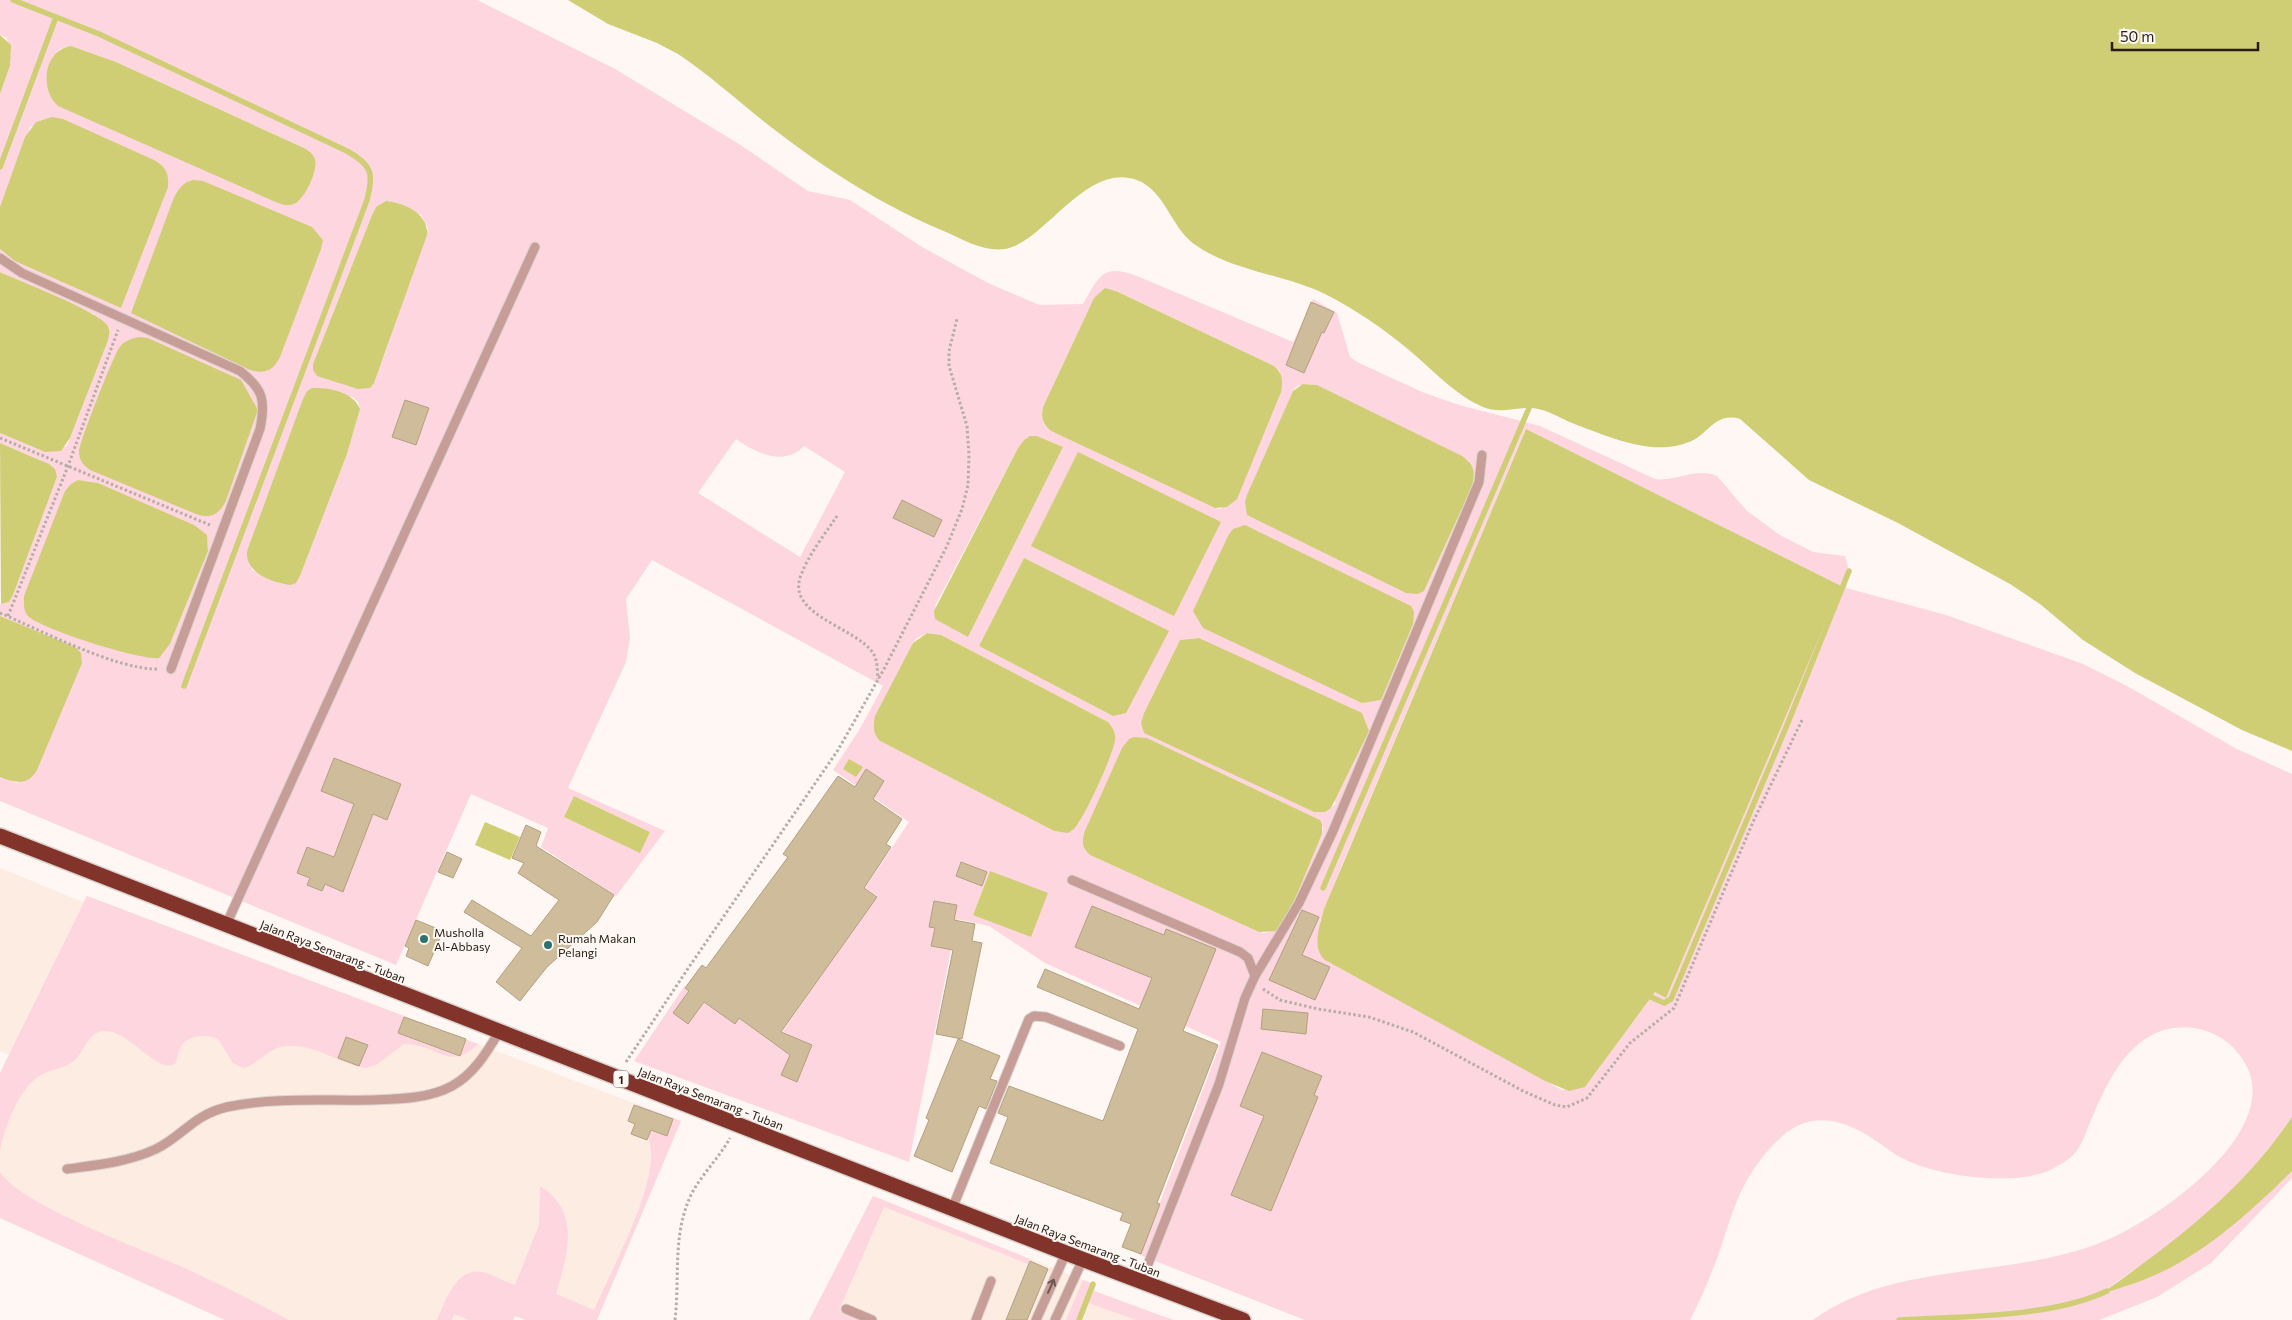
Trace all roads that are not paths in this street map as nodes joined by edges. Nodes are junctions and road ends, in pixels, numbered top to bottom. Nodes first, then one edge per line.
1 (536, 247) dead end
2 (0, 258) edge
3 (1482, 455) dead end
4 (171, 669) road end
5 (0, 836) edge
6 (1072, 880) dead end
7 (226, 925) junction
8 (1255, 976) junction
9 (499, 1032) junction
10 (1120, 1046) dead end
11 (67, 1169) dead end
12 (952, 1208) junction
13 (1066, 1253) junction
14 (1083, 1259) junction
15 (991, 1281) dead end
16 (1141, 1282) junction
17 (846, 1309) dead end
18 (872, 1320) edge
19 (976, 1320) edge
20 (1036, 1320) edge
21 (1055, 1320) edge
22 (1244, 1320) edge

1 - 7 lane
2 - 4 lane
3 - 8 lane
5 - 7 highway, Jalan Raya Semarang - Tuban / 1
6 - 8 lane
7 - 9 highway, Jalan Raya Semarang - Tuban / 1
8 - 16 lane
9 - 11 lane
9 - 12 highway, Jalan Raya Semarang - Tuban / 1
10 - 12 lane
12 - 13 highway, Jalan Raya Semarang - Tuban / 1
13 - 14 highway, Jalan Raya Semarang - Tuban / 1
20 -> 13 lane
14 - 16 highway, Jalan Raya Semarang - Tuban / 1
14 - 21 lane
15 - 19 lane
16 - 22 highway, Jalan Raya Semarang - Tuban / 1
17 - 18 lane

